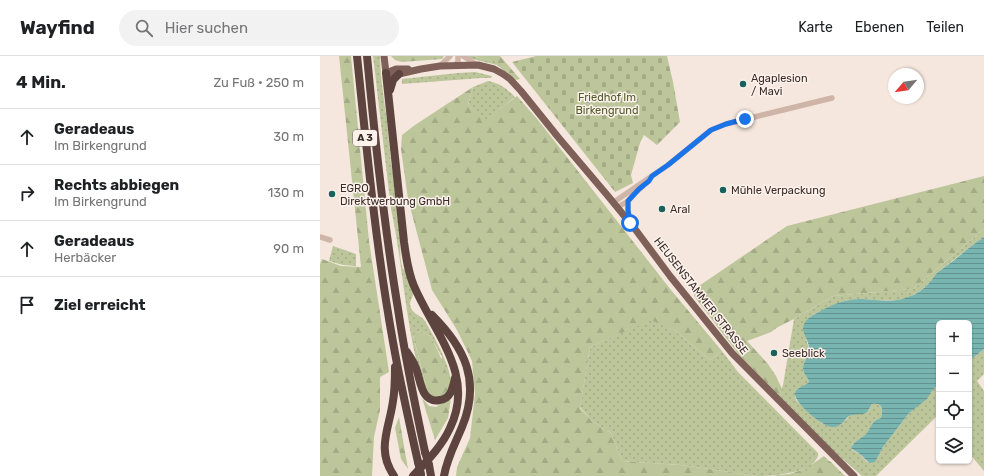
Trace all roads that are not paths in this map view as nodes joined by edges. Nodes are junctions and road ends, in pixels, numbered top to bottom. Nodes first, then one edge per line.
1 (357, 56) edge
2 (367, 56) edge
3 (452, 56) edge
4 (458, 56) edge
5 (463, 56) edge
6 (384, 58) edge
7 (456, 65) junction
8 (478, 65) junction
9 (440, 66) junction
10 (397, 72) junction
11 (386, 73) junction
12 (389, 95) junction
13 (832, 98) dead end
14 (652, 176) junction
15 (628, 201) junction
16 (616, 205) junction
17 (630, 223) junction
18 (320, 237) edge
19 (330, 240) dead end
20 (423, 305) junction
21 (404, 347) junction
22 (395, 353) junction
23 (456, 374) junction
24 (419, 475) edge
25 (394, 476) edge
26 (431, 476) edge
27 (444, 476) edge
28 (854, 476) edge

1 - 22 highway, A 3
2 - 21 highway, A 3
3 - 7 street
3 - 9 street
4 - 7 street
5 - 8 street
6 - 10 main road
6 - 11 main road
7 - 8 main road, HEUSENSTAMMER STRASSE
7 - 9 main road, HEUSENSTAMMER STRASSE
8 - 16 main road, HEUSENSTAMMER STRASSE
9 - 10 main road, HEUSENSTAMMER STRASSE
10 - 11 main road, HEUSENSTAMMER STRASSE
10 - 12 highway
11 - 12 highway
12 - 20 highway
13 - 14 street
14 - 15 street
14 - 16 street
15 - 16 street
15 - 17 street
16 - 17 main road, HEUSENSTAMMER STRASSE
17 - 28 main road, HEUSENSTAMMER STRASSE
18 - 19 street
20 - 23 highway
20 - 27 highway
21 - 23 highway
21 - 26 highway, A 3, bridge
22 - 24 highway, A 3, bridge
22 - 25 highway
23 - 24 highway

